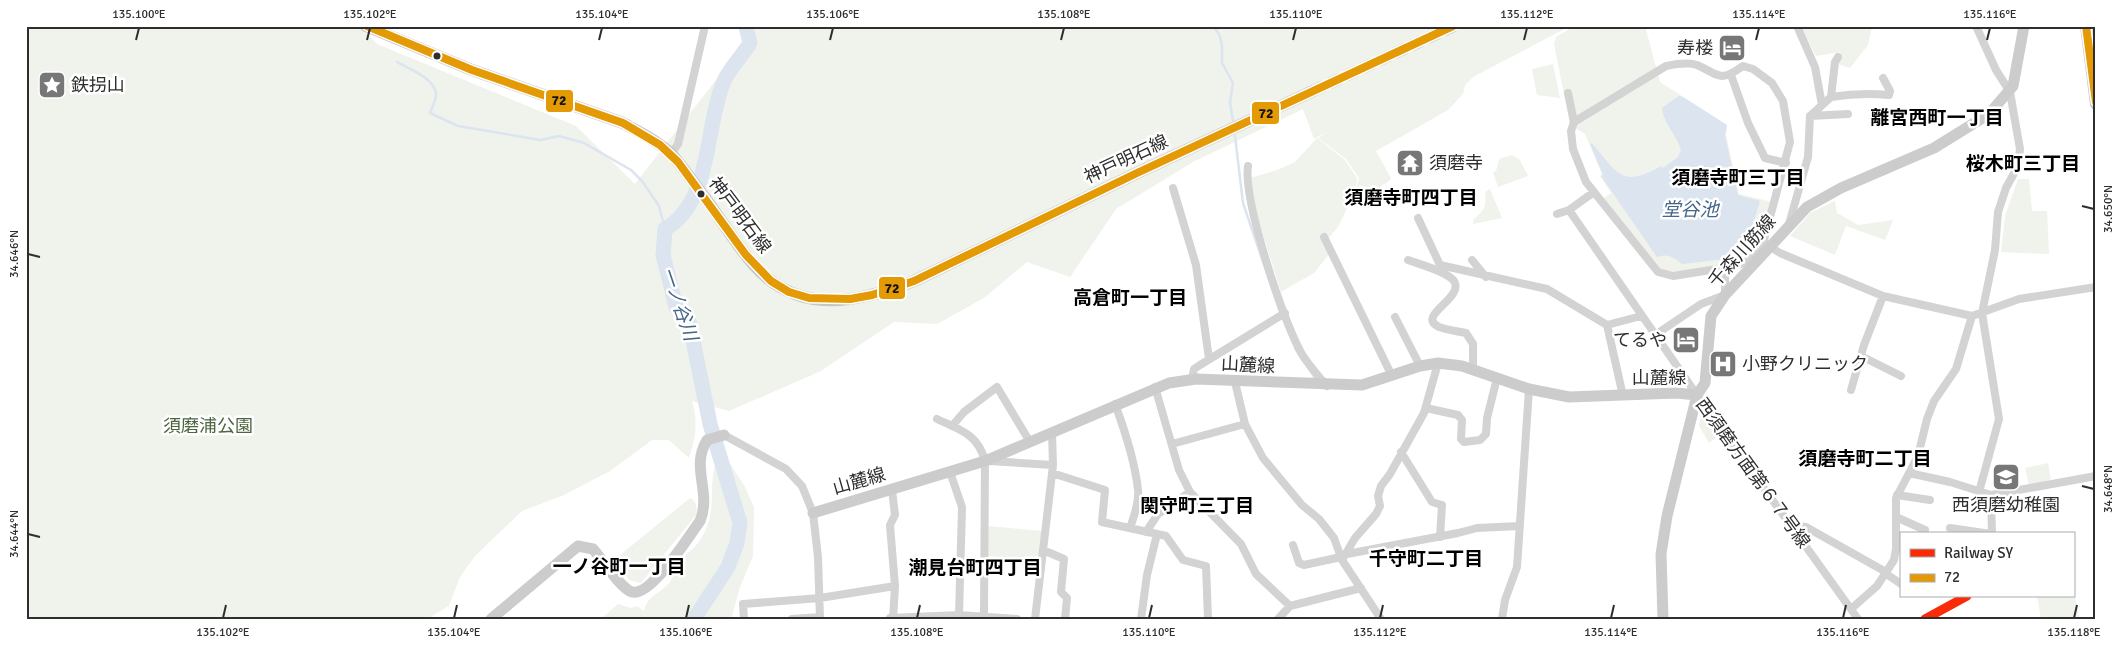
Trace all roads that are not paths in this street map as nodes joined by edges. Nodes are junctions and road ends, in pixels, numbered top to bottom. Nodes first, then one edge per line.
1 (366, 26) edge
2 (705, 26) edge
3 (1797, 26) edge
4 (1976, 26) edge
5 (2086, 26) edge
6 (2023, 28) edge
7 (1838, 57) dead end
8 (1731, 75) junction
9 (1882, 78) dead end
10 (1313, 91) tunnel mouth
11 (2010, 92) junction
12 (1568, 93) dead end
13 (1831, 97) junction
14 (2096, 104) edge
15 (1822, 105) junction
16 (1848, 114) dead end
17 (1810, 116) junction
18 (1574, 122) junction
19 (671, 154) junction
20 (1786, 163) junction
21 (1248, 166) dead end
22 (1173, 188) dead end
23 (1594, 192) junction
24 (1569, 210) junction
25 (1557, 214) dead end
26 (1418, 218) dead end
27 (1789, 225) junction
28 (1324, 237) dead end
29 (1766, 244) junction
30 (1408, 260) dead end
31 (1472, 260) dead end
32 (1725, 267) junction
33 (1486, 277) junction
34 (2096, 287) edge
35 (1724, 295) junction
36 (1883, 296) junction
37 (1982, 313) junction
38 (1282, 314) junction
39 (1641, 316) junction
40 (1972, 316) junction
41 (1394, 317) dead end
42 (1607, 325) junction
43 (1655, 336) junction
44 (1861, 356) junction
45 (1209, 359) junction
46 (1438, 363) junction
47 (1420, 366) junction
48 (1472, 369) junction
49 (1392, 376) junction
50 (1901, 376) dead end
51 (1497, 378) junction
52 (1196, 379) junction
53 (1235, 382) junction
54 (1327, 386) junction
55 (1155, 387) junction
56 (1529, 389) junction
57 (1851, 390) dead end
58 (1697, 395) junction
59 (1623, 396) junction
60 (1115, 404) junction
61 (1426, 408) junction
62 (937, 419) dead end
63 (1245, 424) junction
64 (952, 426) junction
65 (1052, 432) junction
66 (724, 435) joint
67 (1030, 442) junction
68 (1172, 444) junction
69 (1401, 452) junction
70 (984, 461) junction
71 (1053, 469) junction
72 (950, 472) junction
73 (1909, 473) junction
74 (2096, 476) edge
75 (892, 490) junction
76 (1190, 492) junction
77 (1979, 492) junction
78 (1897, 495) junction
79 (1991, 495) junction
80 (1930, 500) dead end
81 (813, 513) junction
82 (1896, 517) junction
83 (1790, 525) junction
84 (1519, 526) junction
85 (1130, 528) junction
86 (1950, 528) dead end
87 (1925, 530) dead end
88 (1146, 532) junction
89 (1977, 532) edge
90 (1991, 532) edge
91 (1157, 534) junction
92 (1440, 537) junction
93 (1898, 540) edge
94 (1293, 546) dead end
95 (1043, 550) junction
96 (1344, 557) junction
97 (1886, 573) junction
98 (1900, 583) edge
99 (895, 586) junction
100 (1361, 588) junction
101 (820, 598) junction
102 (1290, 606) junction
103 (1852, 609) junction
104 (959, 615) junction
105 (984, 616) junction
106 (820, 618) edge
107 (891, 618) edge
108 (999, 618) edge
109 (491, 619) edge
110 (744, 619) edge
111 (792, 619) edge
112 (1017, 619) edge
113 (1035, 619) edge
114 (1064, 619) edge
115 (1141, 619) edge
116 (1208, 619) edge
117 (1278, 619) edge
118 (1381, 619) edge
119 (1502, 619) edge
120 (1663, 619) edge
121 (1858, 619) edge

1 - 19 main road, 神戸明石線
2 - 19 street
3 - 15 street
4 - 11 street
5 - 14 main road
6 - 11 street, 千森川筋線
7 - 13 street
8 - 18 street
8 - 20 street
8 - 20 street
9 - 13 street
10 - 19 main road, 神戸明石線
11 - 27 street, 千森川筋線
11 - 37 street
12 - 18 street
13 - 15 street
15 - 17 street
16 - 17 street
17 - 27 street
18 - 23 street
20 - 29 street
21 - 38 street
22 - 45 street
23 - 24 street
23 - 32 street
24 - 25 street
24 - 39 street, 西須磨方面第６７号線
26 - 33 street
27 - 29 street, 千森川筋線
28 - 49 street
29 - 32 street
29 - 35 street, 千森川筋線
29 - 36 street
30 - 48 street
31 - 33 street
32 - 35 street
33 - 42 street
34 - 37 street
35 - 43 street
35 - 58 street, 千森川筋線
36 - 40 street
36 - 44 street
37 - 40 street
37 - 77 street
38 - 45 street
38 - 54 street
39 - 42 street
39 - 43 street, 西須磨方面第６７号線
40 - 73 street
41 - 47 street
42 - 59 street
43 - 58 street, 西須磨方面第６７号線
44 - 50 street
44 - 57 street
45 - 52 street
46 - 47 street, 山麓線
46 - 48 street, 山麓線
46 - 61 street
47 - 49 street, 山麓線
48 - 51 street, 山麓線
49 - 54 street, 山麓線
51 - 56 street, 山麓線
51 - 61 street
52 - 53 street, 山麓線
52 - 55 street, 山麓線
53 - 54 street, 山麓線
53 - 63 street
55 - 60 street, 山麓線
55 - 68 street
56 - 59 street, 山麓線
56 - 84 street
58 - 59 street, 山麓線
58 - 83 street, 西須磨方面第６７号線
58 - 120 street, 千森川筋線
60 - 65 street, 山麓線
60 - 85 street
61 - 69 street
62 - 64 street
63 - 68 street
63 - 96 street
64 - 67 street
64 - 70 street
65 - 67 street, 山麓線
65 - 71 street
66 - 81 street
66 - 109 street
67 - 70 street, 山麓線
68 - 76 street
69 - 92 street
69 - 96 street
70 - 71 street
70 - 72 street, 山麓線
70 - 105 street
71 - 85 street
71 - 95 street
72 - 75 street, 山麓線
72 - 104 street
73 - 77 street
73 - 78 street
74 - 79 street
75 - 81 street, 山麓線
75 - 99 street
76 - 88 street
76 - 102 street
77 - 79 street
78 - 80 street
78 - 82 street
79 - 90 street
81 - 101 street
82 - 87 street
82 - 93 street
83 - 97 street
83 - 103 street, 西須磨方面第６７号線
84 - 92 street
84 - 119 street
85 - 88 street
86 - 89 street
88 - 91 street
91 - 115 street
91 - 116 street
92 - 96 street
93 - 97 street
94 - 96 street
95 - 113 street
95 - 114 street
96 - 100 street
97 - 98 street
97 - 103 street
99 - 101 street
99 - 107 street
100 - 102 street
100 - 118 street
101 - 106 street
101 - 110 street
102 - 117 street
103 - 121 street, 西須磨方面第６７号線
104 - 105 street
104 - 107 street
105 - 108 street
106 - 111 street
108 - 112 street

